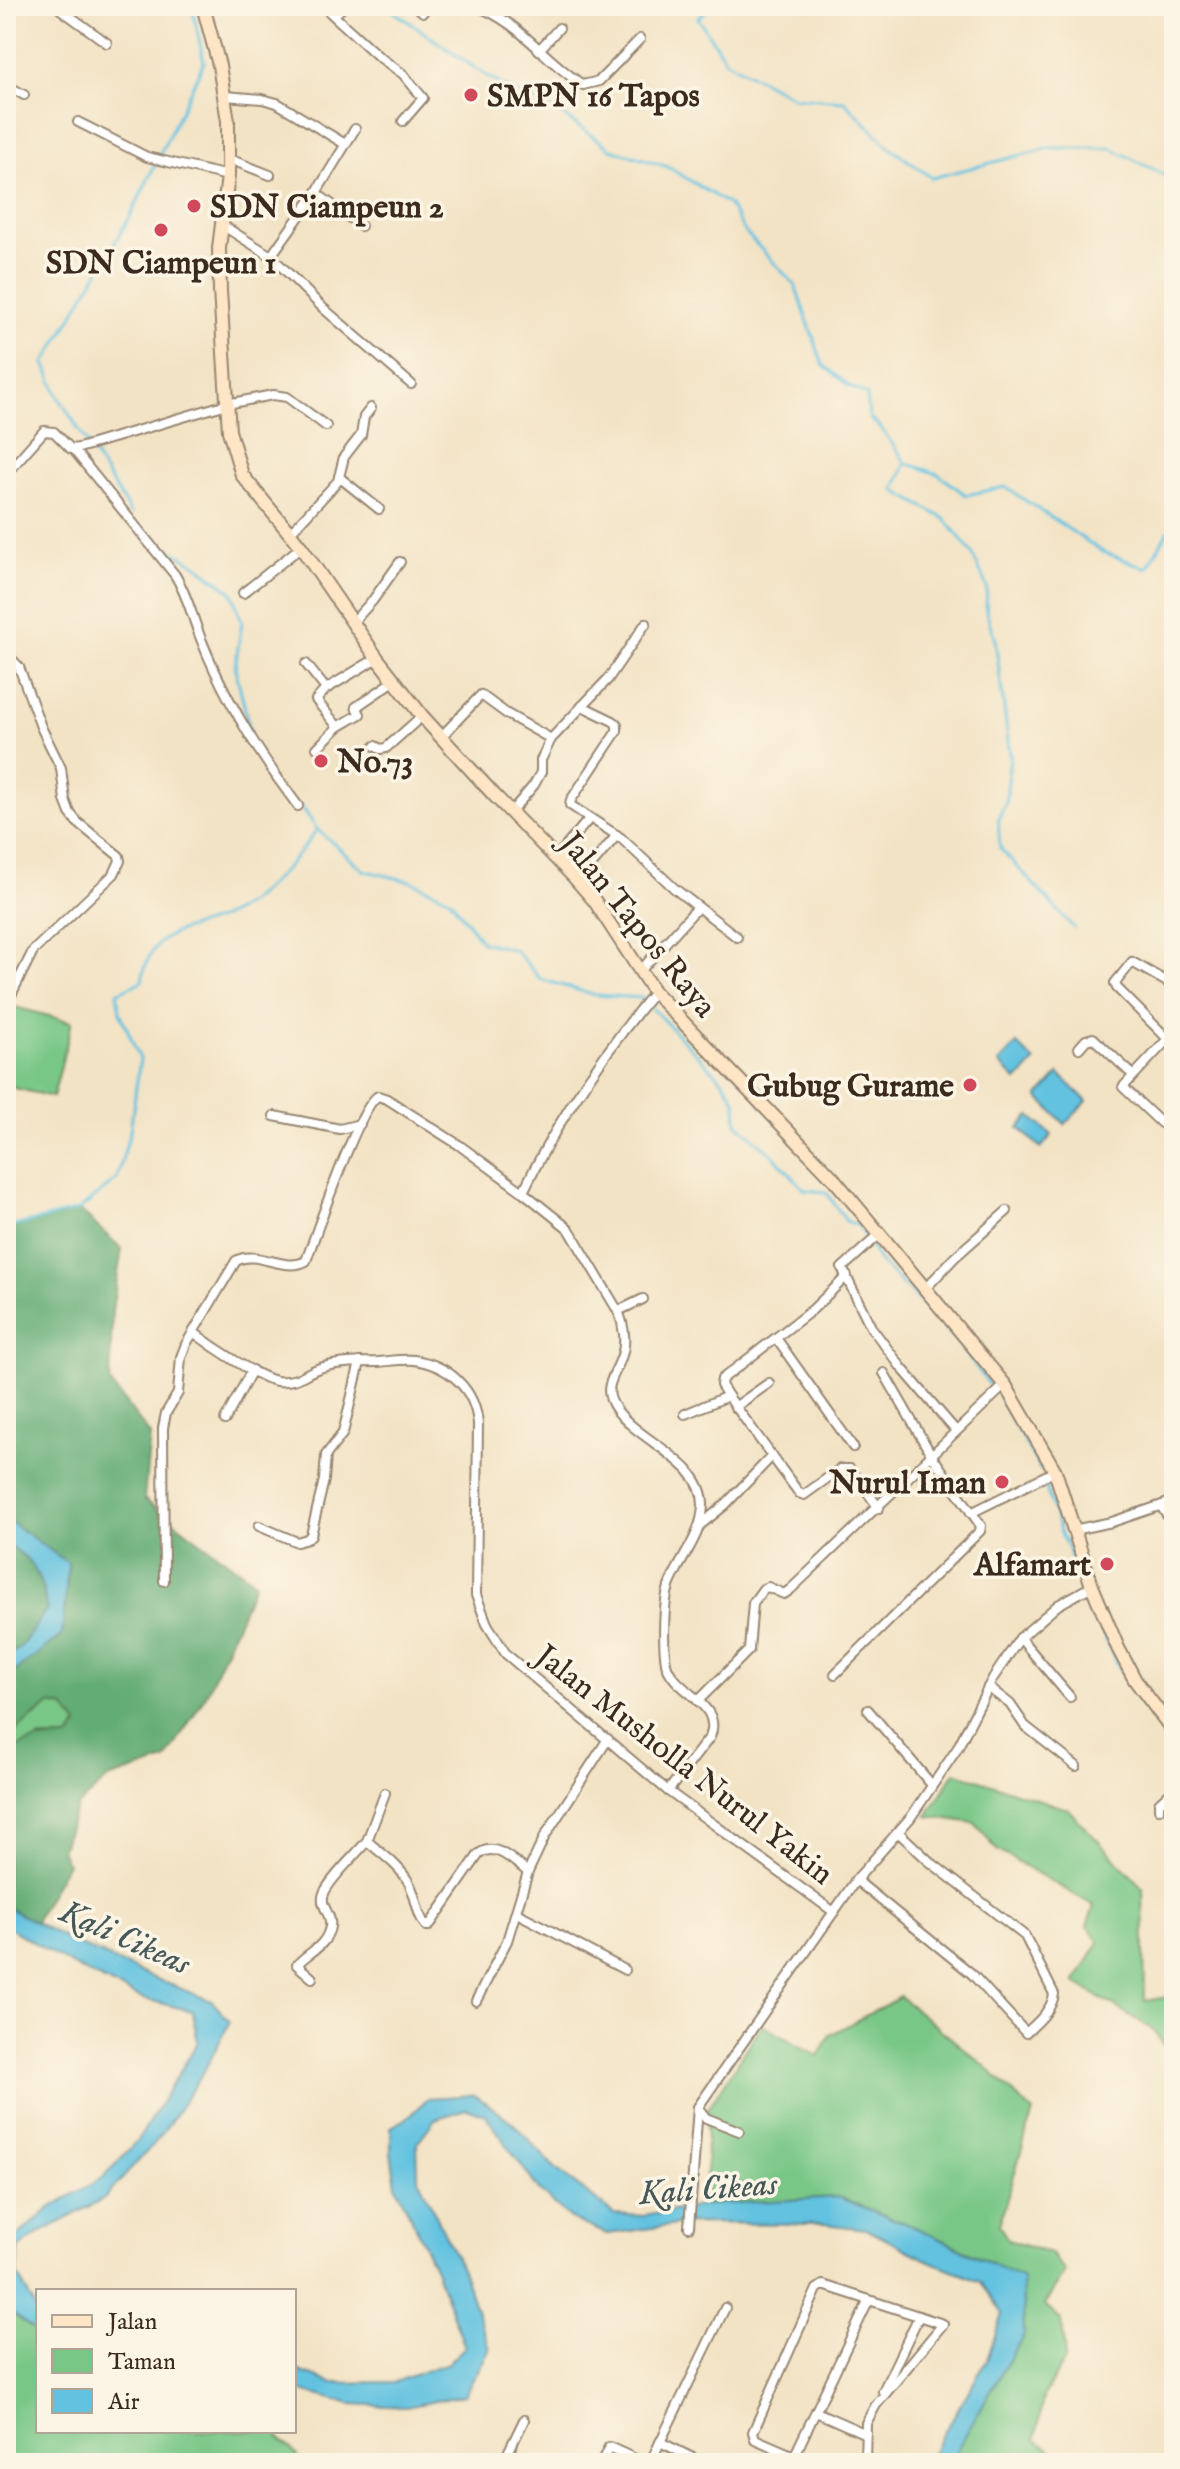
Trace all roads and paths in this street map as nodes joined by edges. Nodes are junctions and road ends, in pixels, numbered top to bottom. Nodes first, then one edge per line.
1 (56, 6) edge
2 (203, 6) edge
3 (323, 6) edge
4 (344, 6) edge
5 (476, 6) edge
6 (334, 15) junction
7 (559, 28) dead end
8 (640, 39) dead end
9 (107, 43) dead end
10 (539, 50) junction
11 (6, 85) edge
12 (24, 95) dead end
13 (225, 96) junction
14 (403, 121) dead end
15 (78, 122) dead end
16 (355, 129) dead end
17 (345, 144) junction
18 (229, 159) junction
19 (270, 175) dead end
20 (228, 176) junction
21 (316, 193) junction
22 (222, 225) junction
23 (361, 226) dead end
24 (271, 256) junction
25 (411, 384) dead end
26 (227, 404) junction
27 (371, 408) dead end
28 (326, 426) dead end
29 (76, 449) junction
30 (6, 474) edge
31 (339, 477) junction
32 (379, 509) dead end
33 (290, 533) junction
34 (301, 547) junction
35 (400, 562) dead end
36 (243, 593) dead end
37 (353, 622) junction
38 (646, 623) dead end
39 (6, 653) edge
40 (377, 658) junction
41 (306, 664) dead end
42 (394, 681) junction
43 (326, 689) junction
44 (582, 706) junction
45 (422, 716) junction
46 (338, 727) junction
47 (440, 738) junction
48 (551, 739) junction
49 (375, 746) dead end
50 (317, 748) dead end
51 (298, 806) dead end
52 (511, 812) junction
53 (589, 819) junction
54 (617, 835) junction
55 (556, 858) junction
56 (578, 881) junction
57 (698, 907) junction
58 (737, 937) dead end
59 (640, 971) junction
60 (1174, 986) edge
61 (650, 996) junction
62 (6, 1005) edge
63 (1171, 1042) edge
64 (1079, 1048) dead end
65 (1132, 1074) junction
66 (274, 1116) dead end
67 (1161, 1123) dead end
68 (360, 1124) junction
69 (523, 1192) junction
70 (1007, 1211) dead end
71 (877, 1237) junction
72 (847, 1276) junction
73 (925, 1289) junction
74 (643, 1299) dead end
75 (618, 1311) junction
76 (193, 1332) junction
77 (776, 1338) junction
78 (360, 1362) junction
79 (252, 1370) junction
80 (884, 1373) dead end
81 (769, 1383) dead end
82 (1005, 1385) junction
83 (728, 1396) junction
84 (735, 1407) junction
85 (685, 1414) dead end
86 (225, 1420) dead end
87 (956, 1431) junction
88 (853, 1447) dead end
89 (772, 1456) junction
90 (932, 1456) junction
91 (1055, 1471) junction
92 (1174, 1501) edge
93 (1161, 1506) junction
94 (879, 1508) junction
95 (971, 1513) junction
96 (259, 1526) dead end
97 (699, 1526) junction
98 (1174, 1526) edge
99 (1073, 1530) junction
100 (164, 1581) dead end
101 (1091, 1586) junction
102 (1020, 1638) junction
103 (835, 1674) dead end
104 (988, 1687) junction
105 (1070, 1697) dead end
106 (698, 1701) junction
107 (868, 1710) dead end
108 (1174, 1732) edge
109 (608, 1739) junction
110 (1076, 1766) dead end
111 (932, 1785) junction
112 (1174, 1789) edge
113 (668, 1791) junction
114 (385, 1793) dead end
115 (1159, 1809) dead end
116 (898, 1832) junction
117 (367, 1841) junction
118 (528, 1872) junction
119 (856, 1880) junction
120 (834, 1912) junction
121 (517, 1913) junction
122 (625, 1970) dead end
123 (312, 1978) dead end
124 (476, 2001) dead end
125 (698, 2107) junction
126 (739, 2131) dead end
127 (689, 2227) dead end
128 (869, 2300) junction
129 (725, 2308) dead end
130 (919, 2316) junction
131 (876, 2405) junction
132 (816, 2412) junction
133 (524, 2420) dead end
134 (866, 2434) junction
135 (660, 2442) junction
136 (793, 2459) edge
137 (503, 2463) edge
138 (601, 2463) edge
139 (647, 2463) edge
140 (703, 2463) edge
141 (810, 2463) edge
142 (865, 2463) edge

1 - 9 street
2 - 13 main road, Jalan Tapos Raya
3 - 6 street
4 - 6 street
5 - 10 street
6 - 14 street
7 - 10 street
8 - 10 street
11 - 12 street
13 - 17 street
13 - 18 main road, Jalan Tapos Raya
15 - 20 street
16 - 17 street
17 - 21 street
18 - 19 street
18 - 20 main road, Jalan Tapos Raya
20 - 22 main road, Jalan Tapos Raya
21 - 23 street
21 - 24 street
22 - 24 street
22 - 26 main road, Jalan Tapos Raya
24 - 25 street
26 - 28 street
26 - 29 street
26 - 33 main road, Jalan Tapos Raya
27 - 31 street
29 - 30 street
29 - 51 street
31 - 32 street
31 - 33 street
33 - 34 main road, Jalan Tapos Raya
34 - 36 street
34 - 37 main road, Jalan Tapos Raya
35 - 37 street
37 - 40 main road, Jalan Tapos Raya
38 - 44 street
39 - 62 street
40 - 42 main road, Jalan Tapos Raya
40 - 43 street
41 - 43 street
42 - 45 main road, Jalan Tapos Raya
42 - 46 street
43 - 46 street
44 - 48 street
44 - 53 street
45 - 47 main road, Jalan Tapos Raya
45 - 49 street
46 - 50 street
47 - 48 street
47 - 52 main road, Jalan Tapos Raya
48 - 52 street
52 - 55 main road, Jalan Tapos Raya
53 - 54 street
53 - 55 street
54 - 56 street
54 - 57 street
55 - 56 main road, Jalan Tapos Raya
56 - 59 main road, Jalan Tapos Raya
57 - 58 street
57 - 59 street
59 - 61 main road, Jalan Tapos Raya
60 - 63 street
61 - 69 street
61 - 71 main road, Jalan Tapos Raya
63 - 65 street
64 - 65 street
65 - 67 street
66 - 68 street
68 - 69 street
68 - 76 street
69 - 75 street
70 - 73 street
71 - 72 street
71 - 73 main road, Jalan Tapos Raya
72 - 77 street
72 - 87 street
73 - 82 main road, Jalan Tapos Raya
74 - 75 street
75 - 97 street
76 - 79 street, Jalan Musholla Nurul Yakin
76 - 100 street
77 - 83 street
77 - 88 street
78 - 79 street, Jalan Musholla Nurul Yakin
78 - 96 street
78 - 109 street, Jalan Musholla Nurul Yakin
79 - 86 street
80 - 90 street
81 - 84 street
82 - 87 street
82 - 91 main road, Jalan Tapos Raya
83 - 84 street
83 - 85 street
84 - 89 street
87 - 90 street
89 - 94 street
89 - 97 street
90 - 94 street
90 - 95 street
91 - 95 street
91 - 99 main road, Jalan Tapos Raya
92 - 93 street
93 - 98 street
93 - 99 street
94 - 106 street
95 - 103 street
97 - 106 street
99 - 101 main road, Jalan Tapos Raya
101 - 102 street
101 - 108 main road, Jalan Tapos Raya
102 - 104 street
102 - 105 street
104 - 110 street
104 - 111 street
106 - 113 street
107 - 111 street
109 - 113 street, Jalan Musholla Nurul Yakin
109 - 118 street
111 - 116 street
112 - 115 street
113 - 120 street, Jalan Musholla Nurul Yakin
114 - 117 street
116 - 119 street
116 - 119 street
117 - 118 street
117 - 123 street
118 - 121 street
119 - 120 street
120 - 125 street
121 - 122 street
121 - 124 street
125 - 126 street
125 - 127 street
128 - 130 street
128 - 132 street
128 - 136 street
129 - 135 street
130 - 131 street
130 - 131 street
131 - 134 street
132 - 134 street
132 - 136 street
133 - 137 street
134 - 142 street
135 - 139 street
135 - 140 street
136 - 141 street
138 - 139 street

